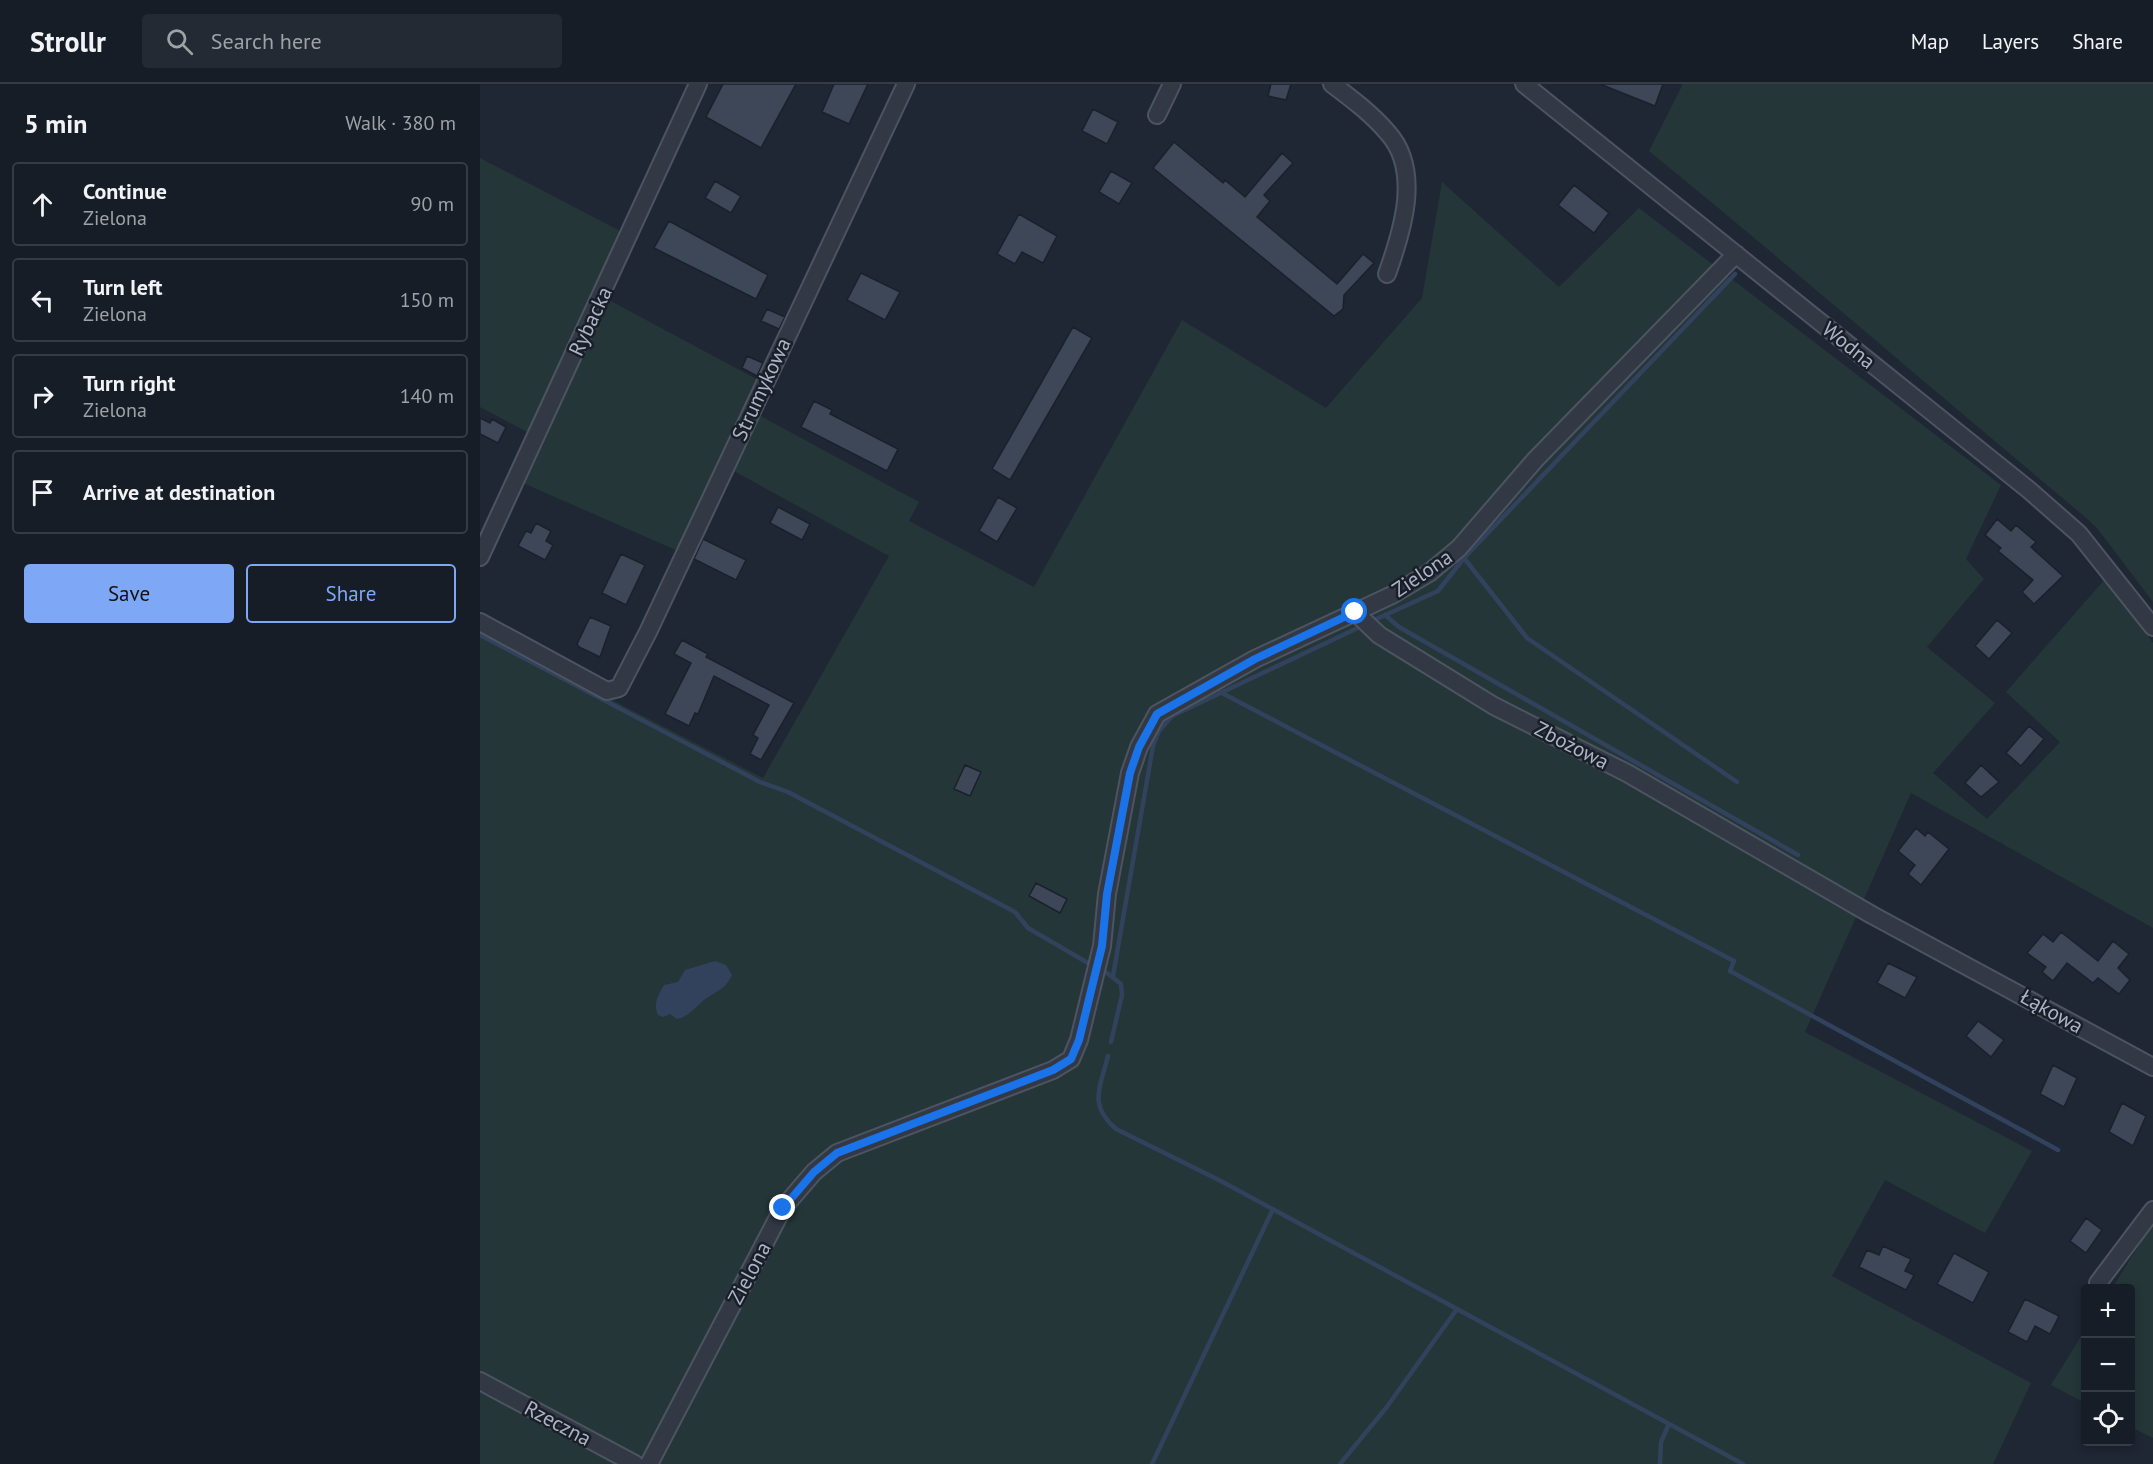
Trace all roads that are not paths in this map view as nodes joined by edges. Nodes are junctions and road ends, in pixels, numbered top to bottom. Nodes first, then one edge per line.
1 (698, 84) edge
2 (906, 84) edge
3 (1172, 84) edge
4 (1332, 84) edge
5 (1524, 84) edge
6 (1156, 115) dead end
7 (1736, 254) junction
8 (1387, 274) dead end
9 (480, 557) edge
10 (1355, 612) junction
11 (480, 622) edge
12 (2153, 627) edge
13 (1949, 958) joint
14 (2153, 1067) edge
15 (2153, 1210) edge
16 (2098, 1283) dead end
17 (480, 1382) edge
18 (635, 1464) edge
19 (649, 1464) edge

1 - 9 street, Rybacka
2 - 11 street, Strumykowa
3 - 6 street
4 - 8 street
5 - 7 street, Wodna
7 - 10 street, Zielona
7 - 12 street, Wodna
10 - 13 street, Zbożowa
10 - 19 street, Zielona
13 - 14 street, Łąkowa
15 - 16 street
17 - 18 street, Rzeczna

